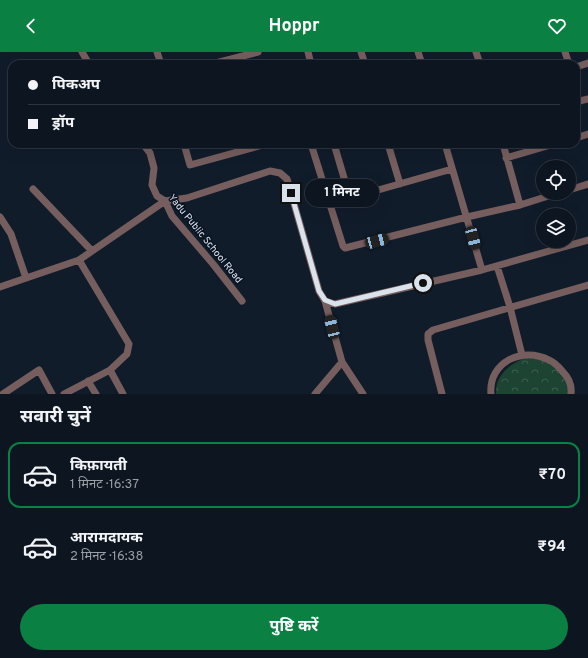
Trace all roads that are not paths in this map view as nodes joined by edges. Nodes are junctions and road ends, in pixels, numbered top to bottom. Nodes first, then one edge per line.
1 (258, 52) edge
2 (228, 60) edge
3 (146, 148) edge
4 (185, 148) edge
5 (239, 148) edge
6 (312, 148) edge
7 (335, 148) edge
8 (389, 148) edge
9 (446, 148) edge
10 (503, 148) edge
11 (534, 148) edge
12 (506, 158) junction
13 (452, 169) junction
14 (400, 184) junction
15 (588, 184) edge
16 (576, 188) edge
17 (33, 189) dead end
18 (350, 198) junction
19 (536, 200) edge
20 (165, 201) junction
21 (329, 204) junction
22 (520, 205) junction
23 (0, 217) edge
24 (467, 217) junction
25 (3, 227) edge
26 (588, 240) edge
27 (92, 251) junction
28 (79, 260) junction
29 (497, 266) junction
30 (482, 270) junction
31 (26, 278) junction
32 (588, 285) edge
33 (0, 287) edge
34 (325, 300) junction
35 (242, 301) dead end
36 (510, 307) junction
37 (522, 355) junction
38 (342, 362) junction
39 (110, 370) junction
40 (88, 381) junction
41 (3, 394) edge
42 (52, 394) edge
43 (64, 394) edge
44 (96, 394) edge
45 (123, 394) edge
46 (316, 394) edge
47 (363, 394) edge
48 (442, 394) edge
49 (491, 394) edge
50 (571, 394) edge

1 - 2 street
3 - 20 street, Yadu Public School Road
4 - 5 street
6 - 21 street
7 - 18 street
8 - 14 street
9 - 13 street
10 - 12 street
11 - 12 street
12 - 22 street
13 - 14 street
13 - 24 street
14 - 18 street
15 - 16 street
17 - 27 street
18 - 21 street
19 - 22 street
20 - 27 street
20 - 34 street
20 - 35 street, Yadu Public School Road
21 - 24 street
22 - 24 street
23 - 25 street
24 - 30 street
25 - 31 street
26 - 29 street
27 - 28 street
28 - 31 street
28 - 39 street
29 - 30 street
29 - 36 street
30 - 34 street
31 - 33 street
32 - 36 street
34 - 38 street
36 - 37 street
36 - 48 street
37 - 49 street
37 - 50 street
38 - 46 street
38 - 47 street
39 - 40 street
39 - 45 street
40 - 43 street
40 - 44 street
41 - 42 street

